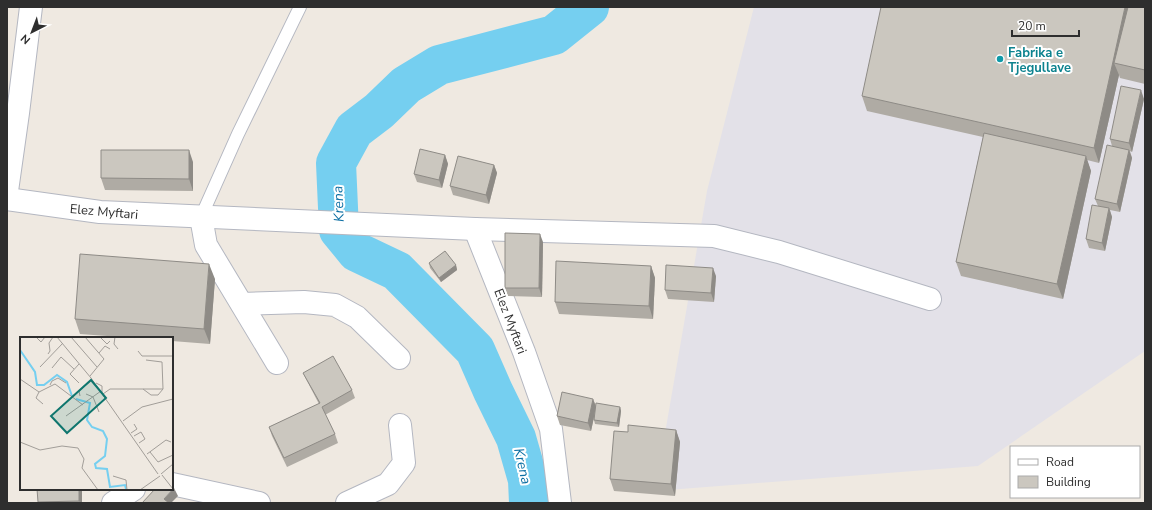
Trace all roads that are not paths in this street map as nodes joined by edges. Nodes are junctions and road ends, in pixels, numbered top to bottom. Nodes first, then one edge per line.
1 (31, 7) edge
2 (300, 7) edge
3 (13, 112) edge
4 (7, 191) edge
5 (7, 199) edge
6 (201, 217) junction
7 (475, 229) junction
8 (930, 299) dead end
9 (242, 304) junction
10 (399, 358) dead end
11 (277, 363) dead end
12 (400, 425) dead end
13 (173, 484) edge
14 (133, 490) edge
15 (114, 503) edge
16 (259, 503) edge
17 (347, 503) edge
18 (560, 503) edge

1 - 3 street
2 - 6 lane
3 - 4 street
5 - 6 street, Elez Myftari
6 - 7 street, Elez Myftari
6 - 9 street
7 - 8 street
7 - 18 street, Elez Myftari
9 - 10 street
9 - 11 street
12 - 17 street
13 - 16 street
14 - 15 street

